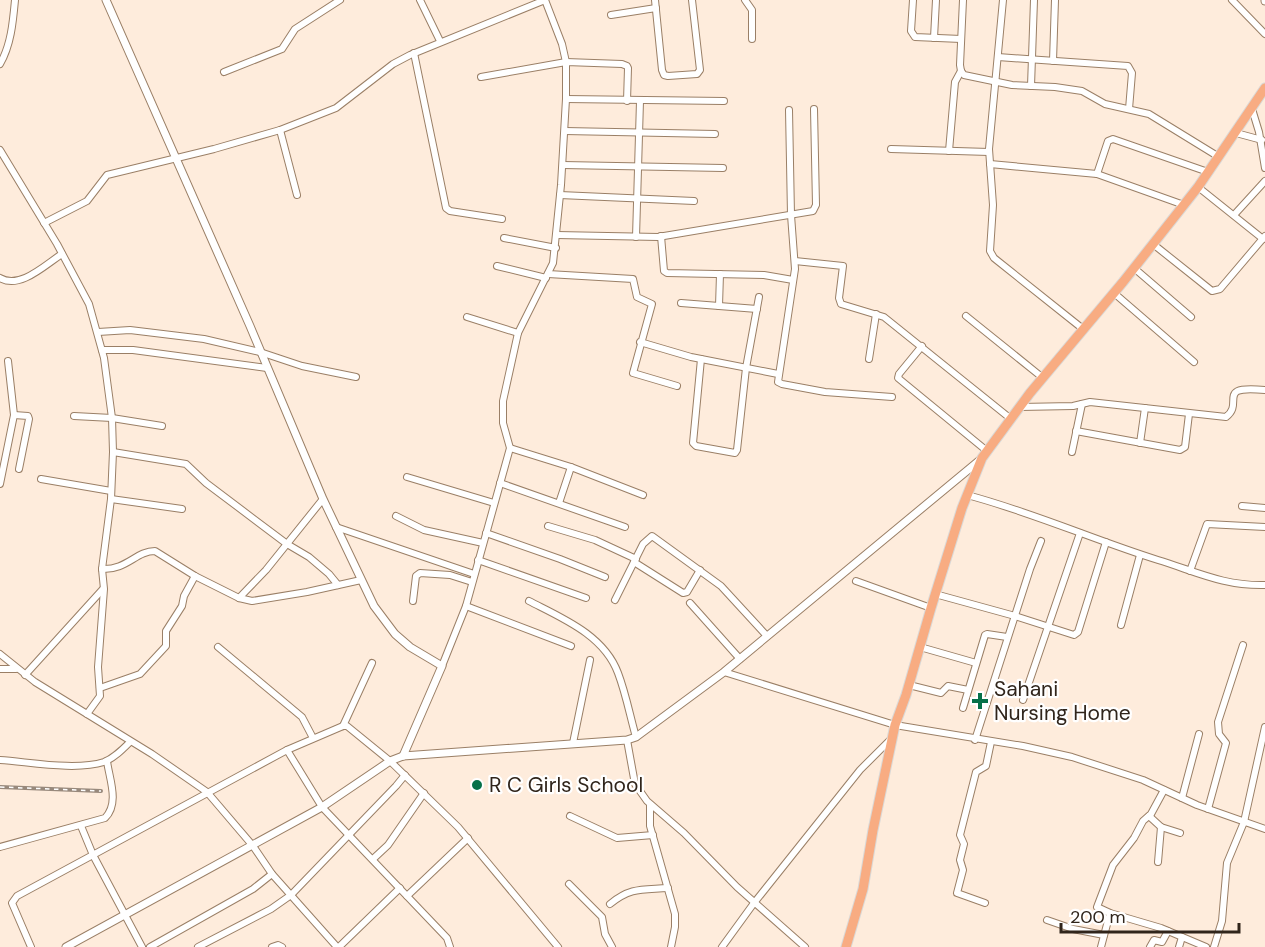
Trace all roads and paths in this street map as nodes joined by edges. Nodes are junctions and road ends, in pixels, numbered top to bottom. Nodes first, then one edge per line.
1 (15, 0) edge
2 (106, 0) edge
3 (340, 0) edge
4 (420, 0) edge
5 (545, 0) edge
6 (655, 0) edge
7 (692, 0) edge
8 (745, 0) edge
9 (913, 0) edge
10 (936, 0) edge
11 (963, 0) edge
12 (1003, 0) edge
13 (1034, 0) edge
14 (1055, 0) edge
15 (1232, 0) edge
16 (656, 8) junction
17 (611, 15) dead end
18 (1265, 34) edge
19 (933, 38) junction
20 (752, 39) dead end
21 (961, 39) junction
22 (440, 41) junction
23 (414, 53) junction
24 (998, 57) junction
25 (1031, 59) junction
26 (1053, 61) junction
27 (566, 62) junction
28 (0, 64) edge
29 (961, 71) junction
30 (224, 72) dead end
31 (481, 77) dead end
32 (996, 81) junction
33 (1031, 86) junction
34 (1265, 88) edge
35 (566, 99) junction
36 (627, 101) junction
37 (640, 101) junction
38 (724, 101) dead end
39 (814, 109) dead end
40 (1129, 109) junction
41 (1251, 109) junction
42 (789, 110) dead end
43 (280, 130) junction
44 (564, 131) junction
45 (638, 131) junction
46 (1236, 133) junction
47 (715, 134) dead end
48 (1263, 140) edge
49 (891, 149) dead end
50 (0, 150) edge
51 (950, 151) junction
52 (989, 152) junction
53 (176, 157) junction
54 (1219, 157) junction
55 (990, 164) junction
56 (563, 165) junction
57 (638, 168) junction
58 (723, 168) dead end
59 (1265, 168) edge
60 (1208, 172) junction
61 (1097, 174) junction
62 (1265, 181) edge
63 (1198, 187) junction
64 (297, 195) dead end
65 (560, 195) junction
66 (636, 198) junction
67 (694, 201) dead end
68 (1184, 205) junction
69 (791, 215) junction
70 (1234, 215) junction
71 (502, 219) dead end
72 (44, 223) junction
73 (556, 235) junction
74 (661, 236) junction
75 (636, 237) junction
76 (1264, 237) edge
77 (504, 238) dead end
78 (1153, 244) junction
79 (555, 248) junction
80 (62, 254) junction
81 (795, 261) junction
82 (497, 266) dead end
83 (1134, 268) junction
84 (720, 274) junction
85 (547, 276) junction
86 (0, 278) edge
87 (793, 280) junction
88 (1114, 292) junction
89 (759, 297) dead end
90 (681, 303) dead end
91 (719, 306) junction
92 (757, 309) junction
93 (876, 314) junction
94 (966, 316) dead end
95 (1191, 316) dead end
96 (468, 317) dead end
97 (1083, 329) junction
98 (98, 332) junction
99 (518, 333) junction
100 (640, 342) junction
101 (922, 346) junction
102 (102, 350) junction
103 (260, 352) junction
104 (701, 359) junction
105 (869, 359) dead end
106 (8, 361) dead end
107 (1194, 362) dead end
108 (267, 368) junction
109 (746, 368) junction
110 (778, 374) junction
111 (356, 377) dead end
112 (1043, 378) junction
113 (677, 386) dead end
114 (1265, 390) edge
115 (892, 397) dead end
116 (1082, 404) junction
117 (1020, 407) junction
118 (1145, 408) junction
119 (1189, 414) junction
120 (14, 415) junction
121 (74, 416) dead end
122 (111, 418) junction
123 (1011, 419) junction
124 (162, 426) dead end
125 (1076, 431) junction
126 (1140, 443) junction
127 (510, 448) junction
128 (113, 452) junction
129 (1072, 452) dead end
130 (984, 455) junction
131 (571, 467) junction
132 (19, 469) dead end
133 (407, 477) dead end
134 (41, 479) dead end
135 (500, 483) junction
136 (0, 484) edge
137 (111, 495) junction
138 (643, 495) dead end
139 (967, 495) junction
140 (322, 499) junction
141 (494, 503) junction
142 (559, 503) junction
143 (1242, 506) dead end
144 (1265, 508) edge
145 (182, 509) dead end
146 (396, 516) dead end
147 (548, 525) dead end
148 (336, 527) junction
149 (625, 527) dead end
150 (1265, 527) edge
151 (486, 533) junction
152 (1080, 533) junction
153 (1041, 541) dead end
154 (1106, 542) junction
155 (483, 543) junction
156 (287, 544) junction
157 (1140, 555) junction
158 (478, 560) junction
159 (635, 560) junction
160 (102, 569) junction
161 (700, 570) junction
162 (1191, 571) junction
163 (474, 574) junction
164 (195, 576) junction
165 (604, 577) dead end
166 (361, 580) junction
167 (856, 581) dead end
168 (472, 582) junction
169 (338, 585) junction
170 (1265, 585) edge
171 (104, 589) junction
172 (935, 594) junction
173 (239, 598) junction
174 (586, 598) dead end
175 (615, 600) dead end
176 (413, 601) dead end
177 (529, 601) dead end
178 (690, 603) dead end
179 (466, 606) junction
180 (931, 608) junction
181 (1015, 616) junction
182 (1121, 625) dead end
183 (1047, 626) junction
184 (767, 636) junction
185 (1007, 637) junction
186 (1243, 645) dead end
187 (571, 646) dead end
188 (218, 647) dead end
189 (920, 647) junction
190 (0, 654) edge
191 (740, 659) junction
192 (590, 660) dead end
193 (372, 663) dead end
194 (976, 663) junction
195 (442, 666) junction
196 (0, 669) edge
197 (16, 669) junction
198 (724, 672) junction
199 (25, 675) junction
200 (909, 685) junction
201 (100, 688) junction
202 (968, 690) junction
203 (1023, 700) dead end
204 (963, 708) dead end
205 (87, 714) junction
206 (895, 725) junction
207 (344, 726) junction
208 (1265, 727) edge
209 (1199, 734) dead end
210 (636, 737) junction
211 (313, 738) junction
212 (892, 738) junction
213 (627, 740) junction
214 (975, 740) junction
215 (130, 742) junction
216 (991, 742) junction
217 (573, 743) junction
218 (287, 750) junction
219 (403, 756) junction
220 (0, 760) edge
221 (106, 761) junction
222 (390, 761) junction
223 (405, 775) junction
224 (1164, 790) junction
225 (207, 792) junction
226 (424, 794) junction
227 (1182, 798) junction
228 (650, 805) junction
229 (322, 807) junction
230 (1208, 809) junction
231 (570, 816) dead end
232 (1149, 816) junction
233 (1244, 822) junction
234 (81, 826) junction
235 (1161, 827) junction
236 (1265, 829) edge
237 (1180, 832) dead end
238 (350, 834) junction
239 (653, 835) junction
240 (468, 838) junction
241 (253, 846) junction
242 (0, 847) edge
243 (93, 855) junction
244 (373, 859) junction
245 (1158, 862) dead end
246 (272, 874) junction
247 (569, 884) dead end
248 (400, 888) junction
249 (668, 888) junction
250 (291, 894) junction
251 (407, 896) junction
252 (754, 903) junction
253 (984, 903) dead end
254 (610, 904) dead end
255 (1110, 913) junction
256 (126, 915) junction
257 (1047, 920) dead end
258 (1168, 931) junction
259 (1104, 935) junction
260 (1182, 937) junction
261 (32, 947) edge
262 (66, 947) edge
263 (142, 947) edge
264 (150, 947) edge
265 (198, 947) edge
266 (272, 947) edge
267 (282, 947) edge
268 (338, 947) edge
269 (450, 947) edge
270 (558, 947) edge
271 (612, 947) edge
272 (671, 947) edge
273 (722, 947) edge
274 (805, 947) edge
275 (846, 947) edge
276 (1101, 947) edge
277 (1150, 947) edge
278 (1179, 947) edge
279 (1206, 947) edge
280 (1214, 947) edge

1 - 28 street
2 - 53 street
3 - 30 street
4 - 22 street
5 - 22 street
5 - 27 street
6 - 16 street
7 - 16 street
8 - 20 street
9 - 19 street
10 - 19 street
11 - 21 street
12 - 24 street
13 - 25 street
14 - 26 street
15 - 18 street
16 - 17 street
19 - 21 street
21 - 29 street
22 - 23 street
23 - 43 street
23 - 71 street
24 - 25 street
24 - 32 street
25 - 26 street
25 - 33 street
26 - 40 street
27 - 31 street
27 - 35 street
27 - 36 street
29 - 32 street
29 - 51 street
32 - 33 street
32 - 52 street
33 - 40 street
34 - 41 main road
35 - 36 street
35 - 44 street
36 - 37 street
37 - 38 street
37 - 45 street
39 - 69 street
40 - 54 street
41 - 46 main road
41 - 48 street
42 - 69 street
43 - 53 street
43 - 64 street
44 - 45 street
44 - 56 street
45 - 47 street
45 - 57 street
46 - 48 street
46 - 54 main road
48 - 59 street
49 - 51 street
50 - 72 street
51 - 52 street
52 - 55 street
53 - 72 street
53 - 103 street
54 - 60 main road
55 - 61 street
55 - 97 street
56 - 57 street
56 - 65 street
57 - 58 street
57 - 66 street
60 - 61 street
60 - 63 main road
61 - 68 street
62 - 70 street
63 - 68 main road
63 - 70 street
65 - 66 street
65 - 73 street
66 - 67 street
66 - 75 street
68 - 78 main road
69 - 74 street
69 - 81 street
70 - 76 street
72 - 80 street
73 - 75 street
73 - 79 street
74 - 75 street
74 - 84 street
76 - 78 street
77 - 79 street
78 - 83 main road
79 - 85 street
80 - 86 street
80 - 98 street
81 - 87 street
81 - 93 street
82 - 85 street
83 - 88 main road
83 - 95 street
84 - 87 street
84 - 91 street
85 - 99 street
85 - 100 street
87 - 110 street
88 - 97 main road
88 - 107 street
89 - 92 street
90 - 91 street
91 - 92 street
92 - 109 street
93 - 101 street
93 - 105 street
94 - 112 street
96 - 99 street
97 - 112 main road
98 - 102 street
98 - 103 street
99 - 127 street
100 - 104 street
100 - 113 street
101 - 123 street
101 - 130 street
102 - 108 street
102 - 122 street
103 - 108 street
103 - 111 street
104 - 109 street
104 - 109 street
106 - 120 street
108 - 140 street
109 - 110 street
110 - 115 street
112 - 117 main road
114 - 119 street
116 - 117 street
116 - 118 street
116 - 125 street
117 - 123 main road
118 - 119 street
118 - 126 street
119 - 126 street
120 - 132 street
120 - 136 street
121 - 122 street
122 - 124 street
122 - 128 street
123 - 130 main road
125 - 126 street
125 - 129 street
127 - 131 street
127 - 135 street
128 - 137 street
128 - 156 street
130 - 139 main road
130 - 184 street
131 - 138 street
131 - 142 street
133 - 141 street
134 - 137 street
135 - 141 street
135 - 142 street
137 - 145 street
137 - 160 street
139 - 152 street
139 - 172 main road
140 - 148 street
140 - 156 street
141 - 151 street
142 - 149 street
143 - 144 street
146 - 155 street
147 - 159 street
148 - 163 street
148 - 166 street
150 - 162 street
151 - 155 street
151 - 165 street
152 - 154 street
152 - 183 street
153 - 181 street
154 - 157 street
154 - 183 street
155 - 158 street
156 - 169 street
156 - 173 street
157 - 162 street
157 - 182 street
158 - 163 street
158 - 174 street
159 - 161 street
159 - 161 street
159 - 175 street
160 - 164 street
160 - 171 street
161 - 184 street
162 - 170 street
163 - 168 street
164 - 173 street
164 - 201 street
166 - 169 street
166 - 195 street
167 - 180 street
168 - 176 street
168 - 179 street
169 - 173 street
171 - 199 street
171 - 201 street
172 - 180 main road
172 - 181 street
177 - 210 street
178 - 191 street
179 - 187 street
179 - 195 street
180 - 189 main road
181 - 183 street
181 - 185 street
183 - 203 street
184 - 191 street
185 - 194 street
185 - 214 street
186 - 230 street
188 - 211 street
189 - 194 street
189 - 200 main road
190 - 197 street
191 - 198 street
192 - 217 street
193 - 207 street
194 - 202 street
195 - 219 street
196 - 197 street
197 - 199 street
198 - 206 street
198 - 210 street
199 - 205 street
200 - 202 street
200 - 206 main road
201 - 205 street
202 - 204 street
205 - 215 street
206 - 212 main road
206 - 214 street
207 - 211 street
207 - 222 street
208 - 233 street
209 - 227 street
210 - 213 street
211 - 218 street
212 - 252 street
212 - 275 main road
213 - 217 street
213 - 228 street
214 - 216 street
215 - 221 street
215 - 225 street
216 - 224 street
216 - 253 street
217 - 219 street
218 - 225 street
218 - 229 street
219 - 222 street
220 - 221 street
221 - 234 street
222 - 223 street
222 - 229 street
223 - 226 street
223 - 238 street
224 - 227 street
224 - 232 street
225 - 241 street
225 - 243 street
226 - 240 street
226 - 244 street
227 - 230 street
228 - 239 street
228 - 252 street
229 - 238 street
229 - 241 street
230 - 233 street
231 - 239 street
232 - 235 street
232 - 255 street
233 - 236 street
233 - 280 street
234 - 242 street
234 - 243 street
235 - 237 street
235 - 245 street
238 - 244 street
238 - 250 street
239 - 249 street
240 - 251 street
240 - 270 street
241 - 246 street
241 - 256 street
243 - 256 street
243 - 261 street
244 - 248 street
246 - 250 street
246 - 264 street
247 - 271 street
248 - 251 street
248 - 268 street
249 - 254 street
249 - 272 street
250 - 265 street
250 - 268 street
251 - 269 street
252 - 273 street
252 - 274 street
255 - 258 street
255 - 259 street
256 - 262 street
256 - 263 street
257 - 259 street
258 - 260 street
258 - 277 street
259 - 276 street
260 - 278 street
260 - 279 street
266 - 267 street

